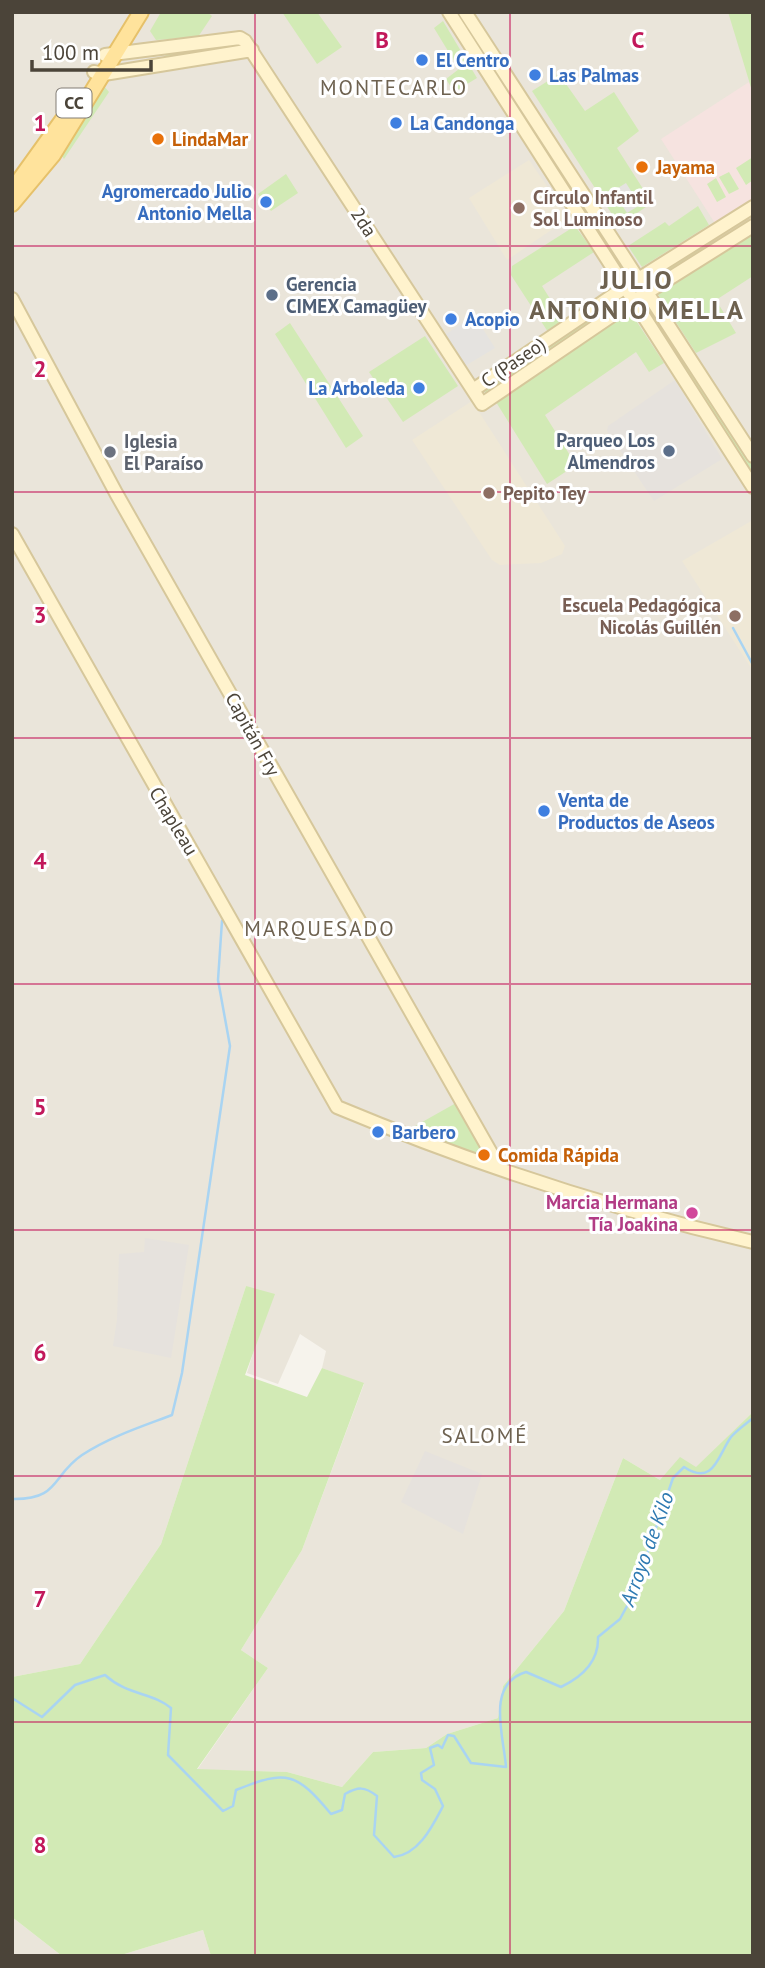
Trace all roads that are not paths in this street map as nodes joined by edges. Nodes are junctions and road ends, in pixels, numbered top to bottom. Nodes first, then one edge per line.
1 (131, 12) edge
2 (141, 12) edge
3 (449, 12) edge
4 (465, 12) edge
5 (249, 45) junction
6 (111, 55) junction
7 (99, 73) junction
8 (12, 190) edge
9 (12, 204) edge
10 (753, 207) edge
11 (753, 226) edge
12 (637, 280) junction
13 (624, 288) junction
14 (646, 293) junction
15 (12, 299) edge
16 (632, 302) junction
17 (472, 390) junction
18 (482, 404) joint
19 (753, 456) edge
20 (753, 486) edge
21 (12, 534) edge
22 (499, 1167) junction
23 (753, 1242) edge

1 - 6 main road, CC
2 - 6 main road, CC
3 - 13 street
4 - 12 street
5 - 6 street
5 - 7 street
5 - 17 street, 2da
6 - 7 main road, CC
7 - 8 main road, CC
7 - 9 main road, CC
10 - 12 street, C (Paseo)
11 - 14 street, C (Paseo)
12 - 13 street, C (Paseo)
12 - 14 street
13 - 16 street
13 - 17 street, C (Paseo)
14 - 16 street, C (Paseo)
14 - 19 street
15 - 22 street, Capitán Fry
16 - 18 street, C (Paseo)
16 - 20 street
17 - 18 street, 2da
21 - 22 street, Chapleau
22 - 23 street

